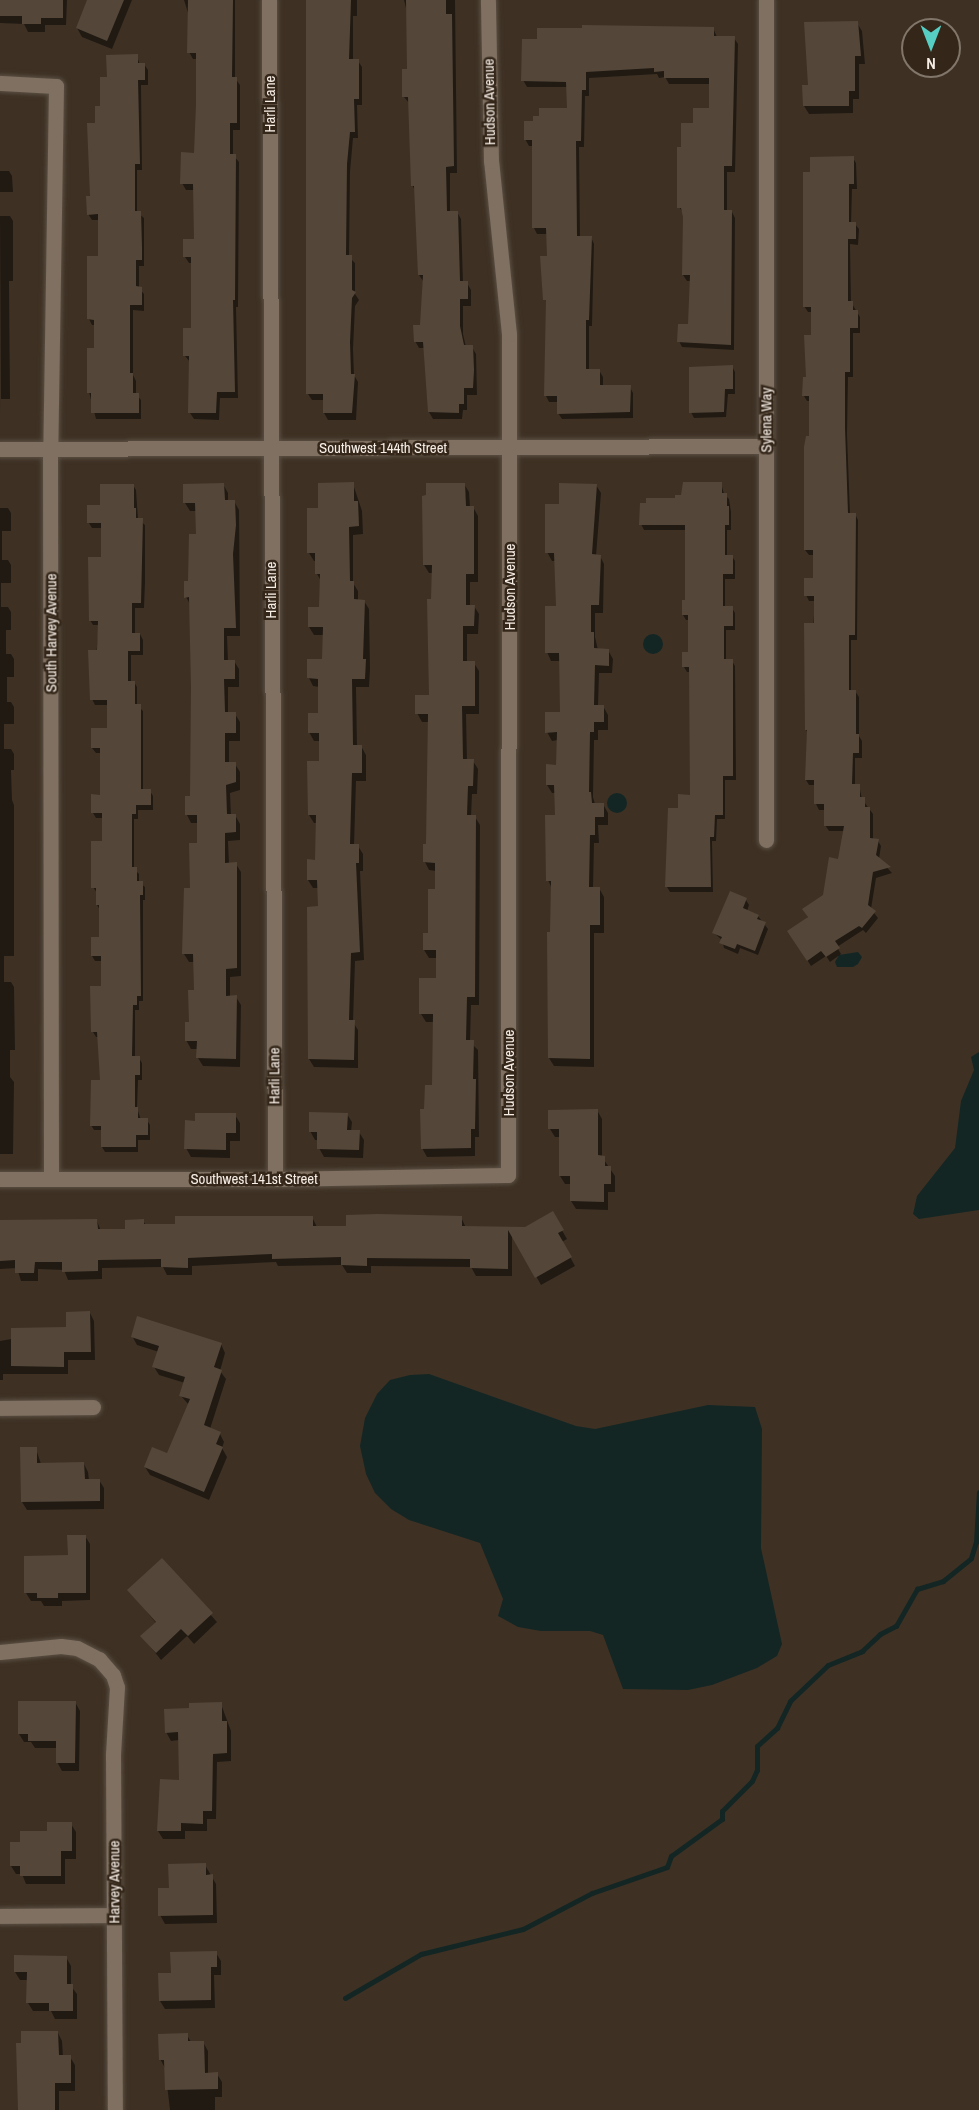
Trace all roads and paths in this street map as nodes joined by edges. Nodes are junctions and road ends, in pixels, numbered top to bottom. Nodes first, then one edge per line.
1 (269, 0) edge
2 (488, 0) edge
3 (766, 0) edge
4 (0, 83) edge
5 (766, 446) junction
6 (511, 447) junction
7 (0, 449) edge
8 (50, 449) junction
9 (270, 449) junction
10 (766, 840) dead end
11 (508, 1175) joint
12 (0, 1179) edge
13 (51, 1179) junction
14 (275, 1179) junction
15 (93, 1407) dead end
16 (0, 1408) edge
17 (0, 1652) edge
18 (114, 1915) junction
19 (0, 1916) edge
20 (115, 2110) edge

1 - 9 street, Harli Lane
2 - 6 street, Hudson Avenue
3 - 5 street, Sylena Way
4 - 8 street, South Harvey Avenue
5 - 6 street, Southwest 144th Street
5 - 10 street, Sylena Way
6 - 9 street, Southwest 144th Street
6 - 11 street, Hudson Avenue
7 - 8 street, Southwest 144th Street
8 - 9 street, Southwest 144th Street
8 - 13 street, South Harvey Avenue
9 - 14 street, Harli Lane
11 - 14 street, Southwest 141st Street
12 - 13 street, Southwest 141st Street
13 - 14 street, Southwest 141st Street
15 - 16 street
17 - 18 street, Harvey Avenue
18 - 19 street
18 - 20 street, Harvey Avenue

